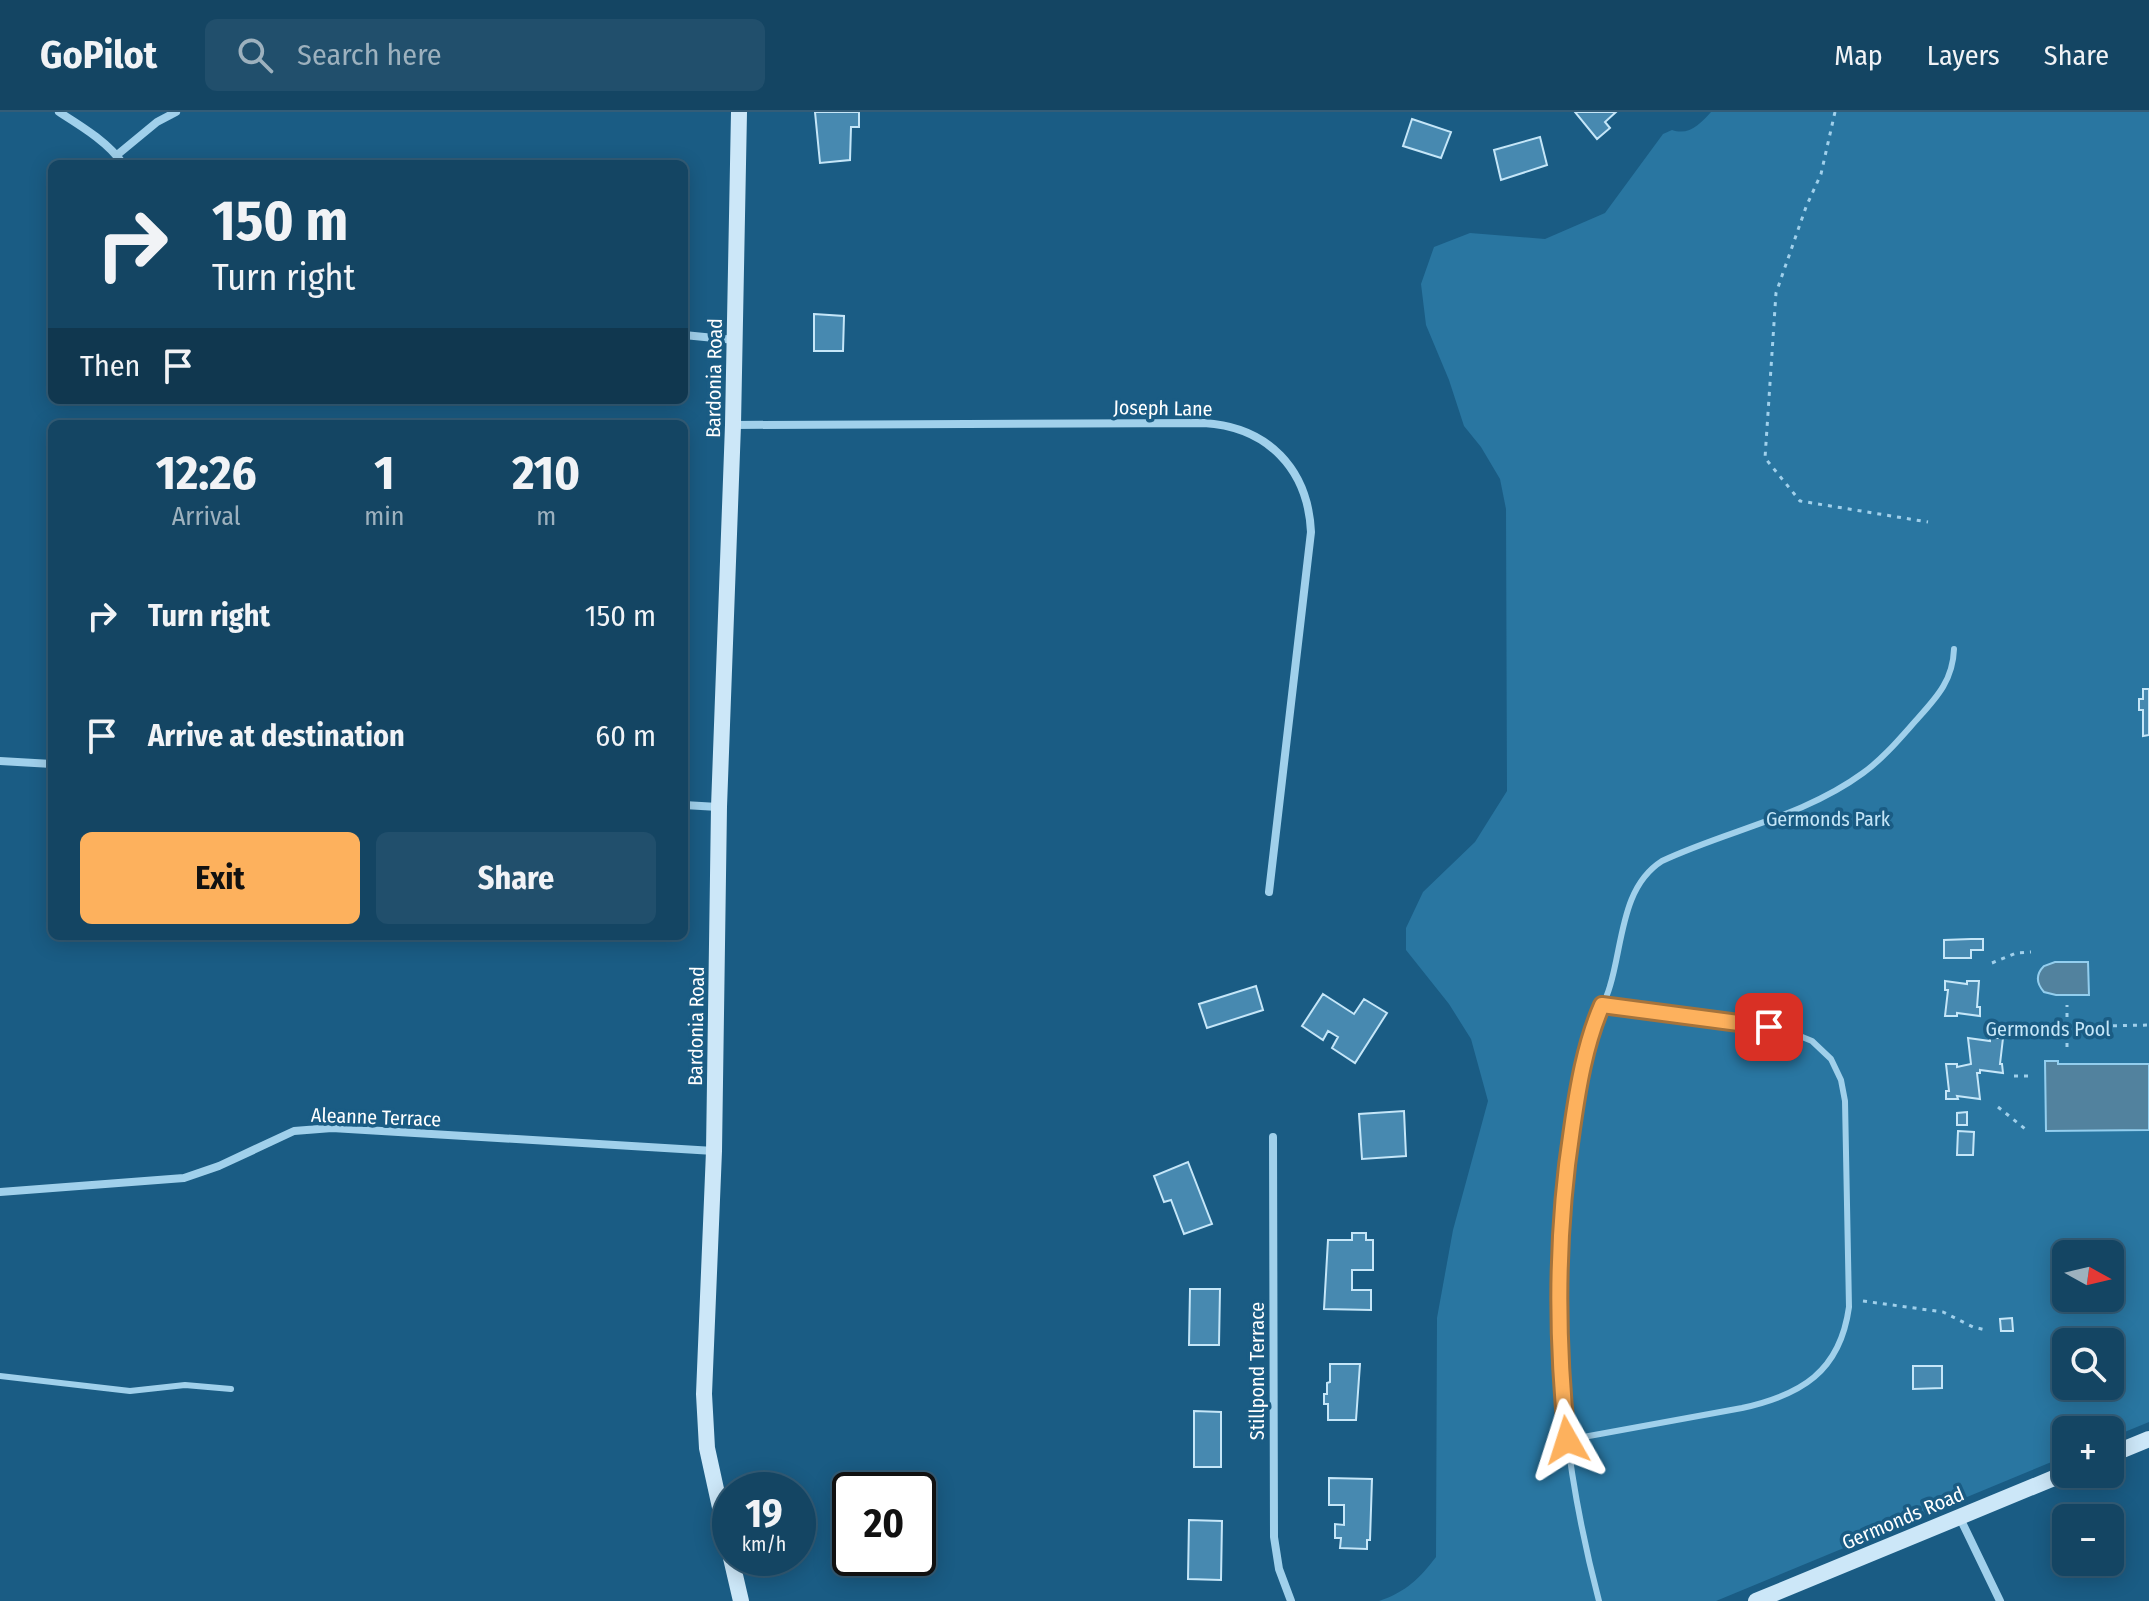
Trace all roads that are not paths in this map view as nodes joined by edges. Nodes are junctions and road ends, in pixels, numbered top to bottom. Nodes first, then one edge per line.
1 (59, 112) edge
2 (176, 112) edge
3 (739, 112) edge
4 (117, 155) junction
5 (120, 160) edge
6 (688, 335) edge
7 (736, 340) junction
8 (733, 425) junction
9 (1954, 649) dead end
10 (0, 761) edge
11 (48, 764) edge
12 (688, 805) edge
13 (719, 807) junction
14 (1269, 892) dead end
15 (1602, 1005) junction
16 (1273, 1137) dead end
17 (714, 1151) junction
18 (0, 1192) edge
19 (0, 1376) edge
20 (231, 1389) dead end
21 (2149, 1439) edge
22 (1567, 1440) junction
23 (2124, 1449) edge
24 (712, 1477) edge
25 (2052, 1479) edge
26 (1959, 1516) junction
27 (735, 1576) edge
28 (741, 1601) edge
29 (1291, 1601) edge
30 (1599, 1601) edge
31 (1756, 1601) edge
32 (2000, 1601) edge

1 - 4 street
2 - 4 street
3 - 7 street, Bardonia Road
4 - 5 street
6 - 7 street
7 - 8 street, Bardonia Road
8 - 13 street, Bardonia Road
8 - 14 street, Joseph Lane
9 - 15 lane
10 - 11 street
12 - 13 street
13 - 17 street, Bardonia Road
15 - 22 lane
15 - 22 lane
16 - 29 street, Stillpond Terrace
17 - 18 street, Aleanne Terrace
17 - 24 street, Bardonia Road
19 - 20 lane
21 - 23 street
22 - 30 lane
25 - 26 street, Germonds Road
26 - 31 street, Germonds Road
26 - 32 street
27 - 28 street, Bardonia Road

